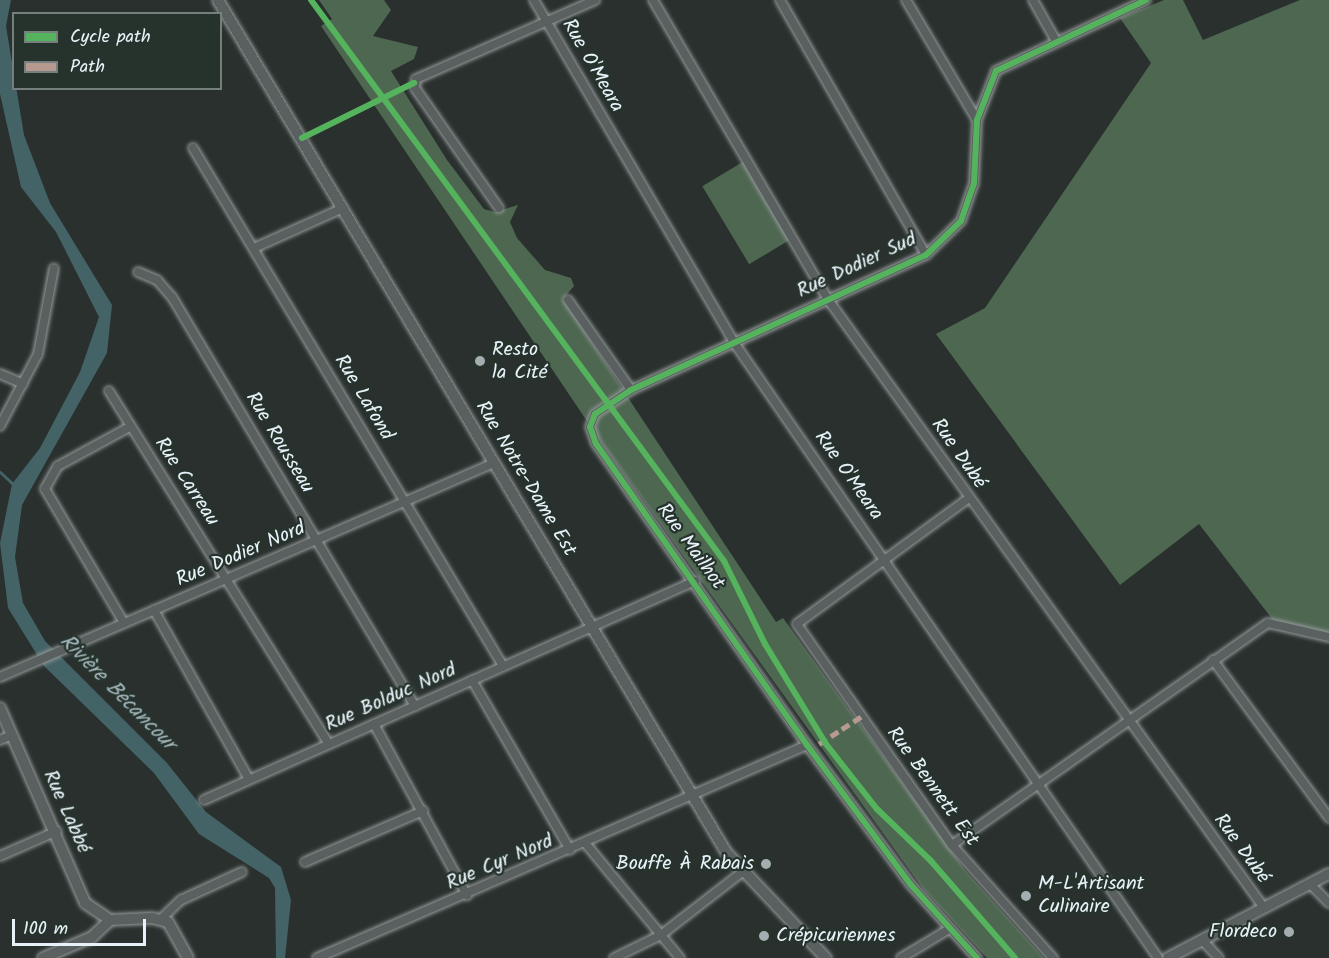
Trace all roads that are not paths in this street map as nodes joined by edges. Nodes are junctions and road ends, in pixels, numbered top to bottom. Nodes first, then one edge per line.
1 (218, 0) edge
2 (534, 0) edge
3 (595, 0) edge
4 (653, 0) edge
5 (780, 0) edge
6 (906, 0) edge
7 (1034, 0) edge
8 (1146, 0) edge
9 (546, 21) junction
10 (1055, 39) junction
11 (977, 120) junction
12 (193, 148) dead end
13 (343, 208) junction
14 (499, 208) dead end
15 (254, 248) junction
16 (926, 255) junction
17 (54, 268) dead end
18 (138, 272) dead end
19 (827, 298) junction
20 (568, 300) dead end
21 (733, 341) junction
22 (0, 374) edge
23 (23, 384) junction
24 (631, 390) junction
25 (109, 391) dead end
26 (0, 426) edge
27 (131, 426) junction
28 (494, 463) junction
29 (969, 498) junction
30 (405, 502) junction
31 (318, 540) junction
32 (886, 558) junction
33 (228, 578) junction
34 (695, 581) junction
35 (154, 610) junction
36 (124, 623) junction
37 (593, 627) junction
38 (1329, 637) edge
39 (1213, 660) junction
40 (503, 666) junction
41 (0, 677) edge
42 (472, 680) junction
43 (415, 706) junction
44 (0, 708) edge
45 (1126, 721) junction
46 (374, 724) junction
47 (12, 735) junction
48 (0, 740) edge
49 (329, 744) junction
50 (807, 745) junction
51 (249, 778) junction
52 (1038, 782) junction
53 (695, 796) junction
54 (204, 800) dead end
55 (423, 811) junction
56 (1329, 818) edge
57 (57, 831) junction
58 (586, 844) junction
59 (952, 845) junction
60 (570, 850) junction
61 (0, 855) edge
62 (305, 862) dead end
63 (242, 872) dead end
64 (741, 873) junction
65 (1329, 874) edge
66 (1310, 884) junction
67 (467, 895) junction
68 (1329, 903) edge
69 (1264, 908) junction
70 (161, 919) junction
71 (110, 920) junction
72 (949, 929) junction
73 (661, 935) junction
74 (1203, 941) junction
75 (43, 958) edge
76 (188, 958) edge
77 (317, 958) edge
78 (614, 958) edge
79 (680, 958) edge
80 (826, 958) edge
81 (901, 958) edge
82 (977, 958) edge
83 (1053, 958) edge
84 (1158, 958) edge
85 (1168, 958) edge
86 (1219, 958) edge

1 - 13 street, Rue Notre-Dame Est
2 - 9 street, Rue O'Meara
3 - 9 street
4 - 19 street, Rue Dubé
5 - 16 street
6 - 11 street
7 - 10 street
8 - 10 street, Rue Dodier Sud
9 - 14 street
9 - 21 street, Rue O'Meara
10 - 11 street, Rue Dodier Sud
11 - 16 street, Rue Dodier Sud
12 - 15 street, Rue Lafond
13 - 15 street
13 - 28 street, Rue Notre-Dame Est
15 - 30 street, Rue Lafond
16 - 19 street, Rue Dodier Sud
17 - 23 street
18 - 31 street, Rue Rousseau
19 - 21 street, Rue Dodier Sud
19 - 29 street, Rue Dubé
20 - 24 street
21 - 24 street, Rue Dodier Sud
21 - 32 street, Rue O'Meara
22 - 23 street
23 - 26 street
24 - 34 street, Rue Mailhot
25 - 27 street, Rue Carreau
27 - 33 street, Rue Carreau
27 - 36 street
28 - 30 street, Rue Dodier Nord
28 - 37 street, Rue Notre-Dame Est
29 - 32 street
29 - 45 street, Rue Dubé
30 - 31 street, Rue Dodier Nord
30 - 40 street, Rue Lafond
31 - 33 street, Rue Dodier Nord
31 - 43 street, Rue Rousseau
32 - 52 street, Rue O'Meara
32 - 59 street, Rue Bennett Est
33 - 35 street, Rue Dodier Nord
33 - 49 street, Rue Carreau
34 - 37 street, Rue Bolduc Nord
34 - 50 street, Rue Mailhot
35 - 36 street, Rue Dodier Nord
35 - 51 street
36 - 41 street, Rue Dodier Nord
37 - 40 street, Rue Bolduc Nord
37 - 53 street, Rue Notre-Dame Est
38 - 39 street
39 - 45 street
39 - 56 street
40 - 42 street, Rue Bolduc Nord
42 - 43 street, Rue Bolduc Nord
42 - 60 street
43 - 46 street, Rue Bolduc Nord
44 - 47 street, Rue Labbé
45 - 52 street
45 - 69 street, Rue Dubé
46 - 49 street, Rue Bolduc Nord
46 - 55 street
47 - 48 street
47 - 57 street, Rue Labbé
49 - 51 street, Rue Bolduc Nord
50 - 53 street, Rue Cyr Nord
50 - 72 street, Rue Mailhot
51 - 54 street, Rue Bolduc Nord
52 - 59 street
52 - 84 street, Rue O'Meara
53 - 58 street, Rue Cyr Nord
53 - 64 street, Rue Notre-Dame Est
55 - 62 street
55 - 67 street
57 - 61 street
57 - 71 street, Rue Labbé
58 - 60 street, Rue Cyr Nord
58 - 73 street
59 - 83 street, Rue Bennett Est
60 - 67 street, Rue Cyr Nord
63 - 70 street
64 - 73 street
64 - 80 street, Rue Notre-Dame Est
65 - 66 street
66 - 68 street
66 - 69 street
67 - 77 street, Rue Cyr Nord
69 - 74 street
70 - 71 street
70 - 76 street
71 - 75 street
72 - 81 street
72 - 82 street, Rue Mailhot
73 - 78 street
73 - 79 street
74 - 85 street
74 - 86 street

